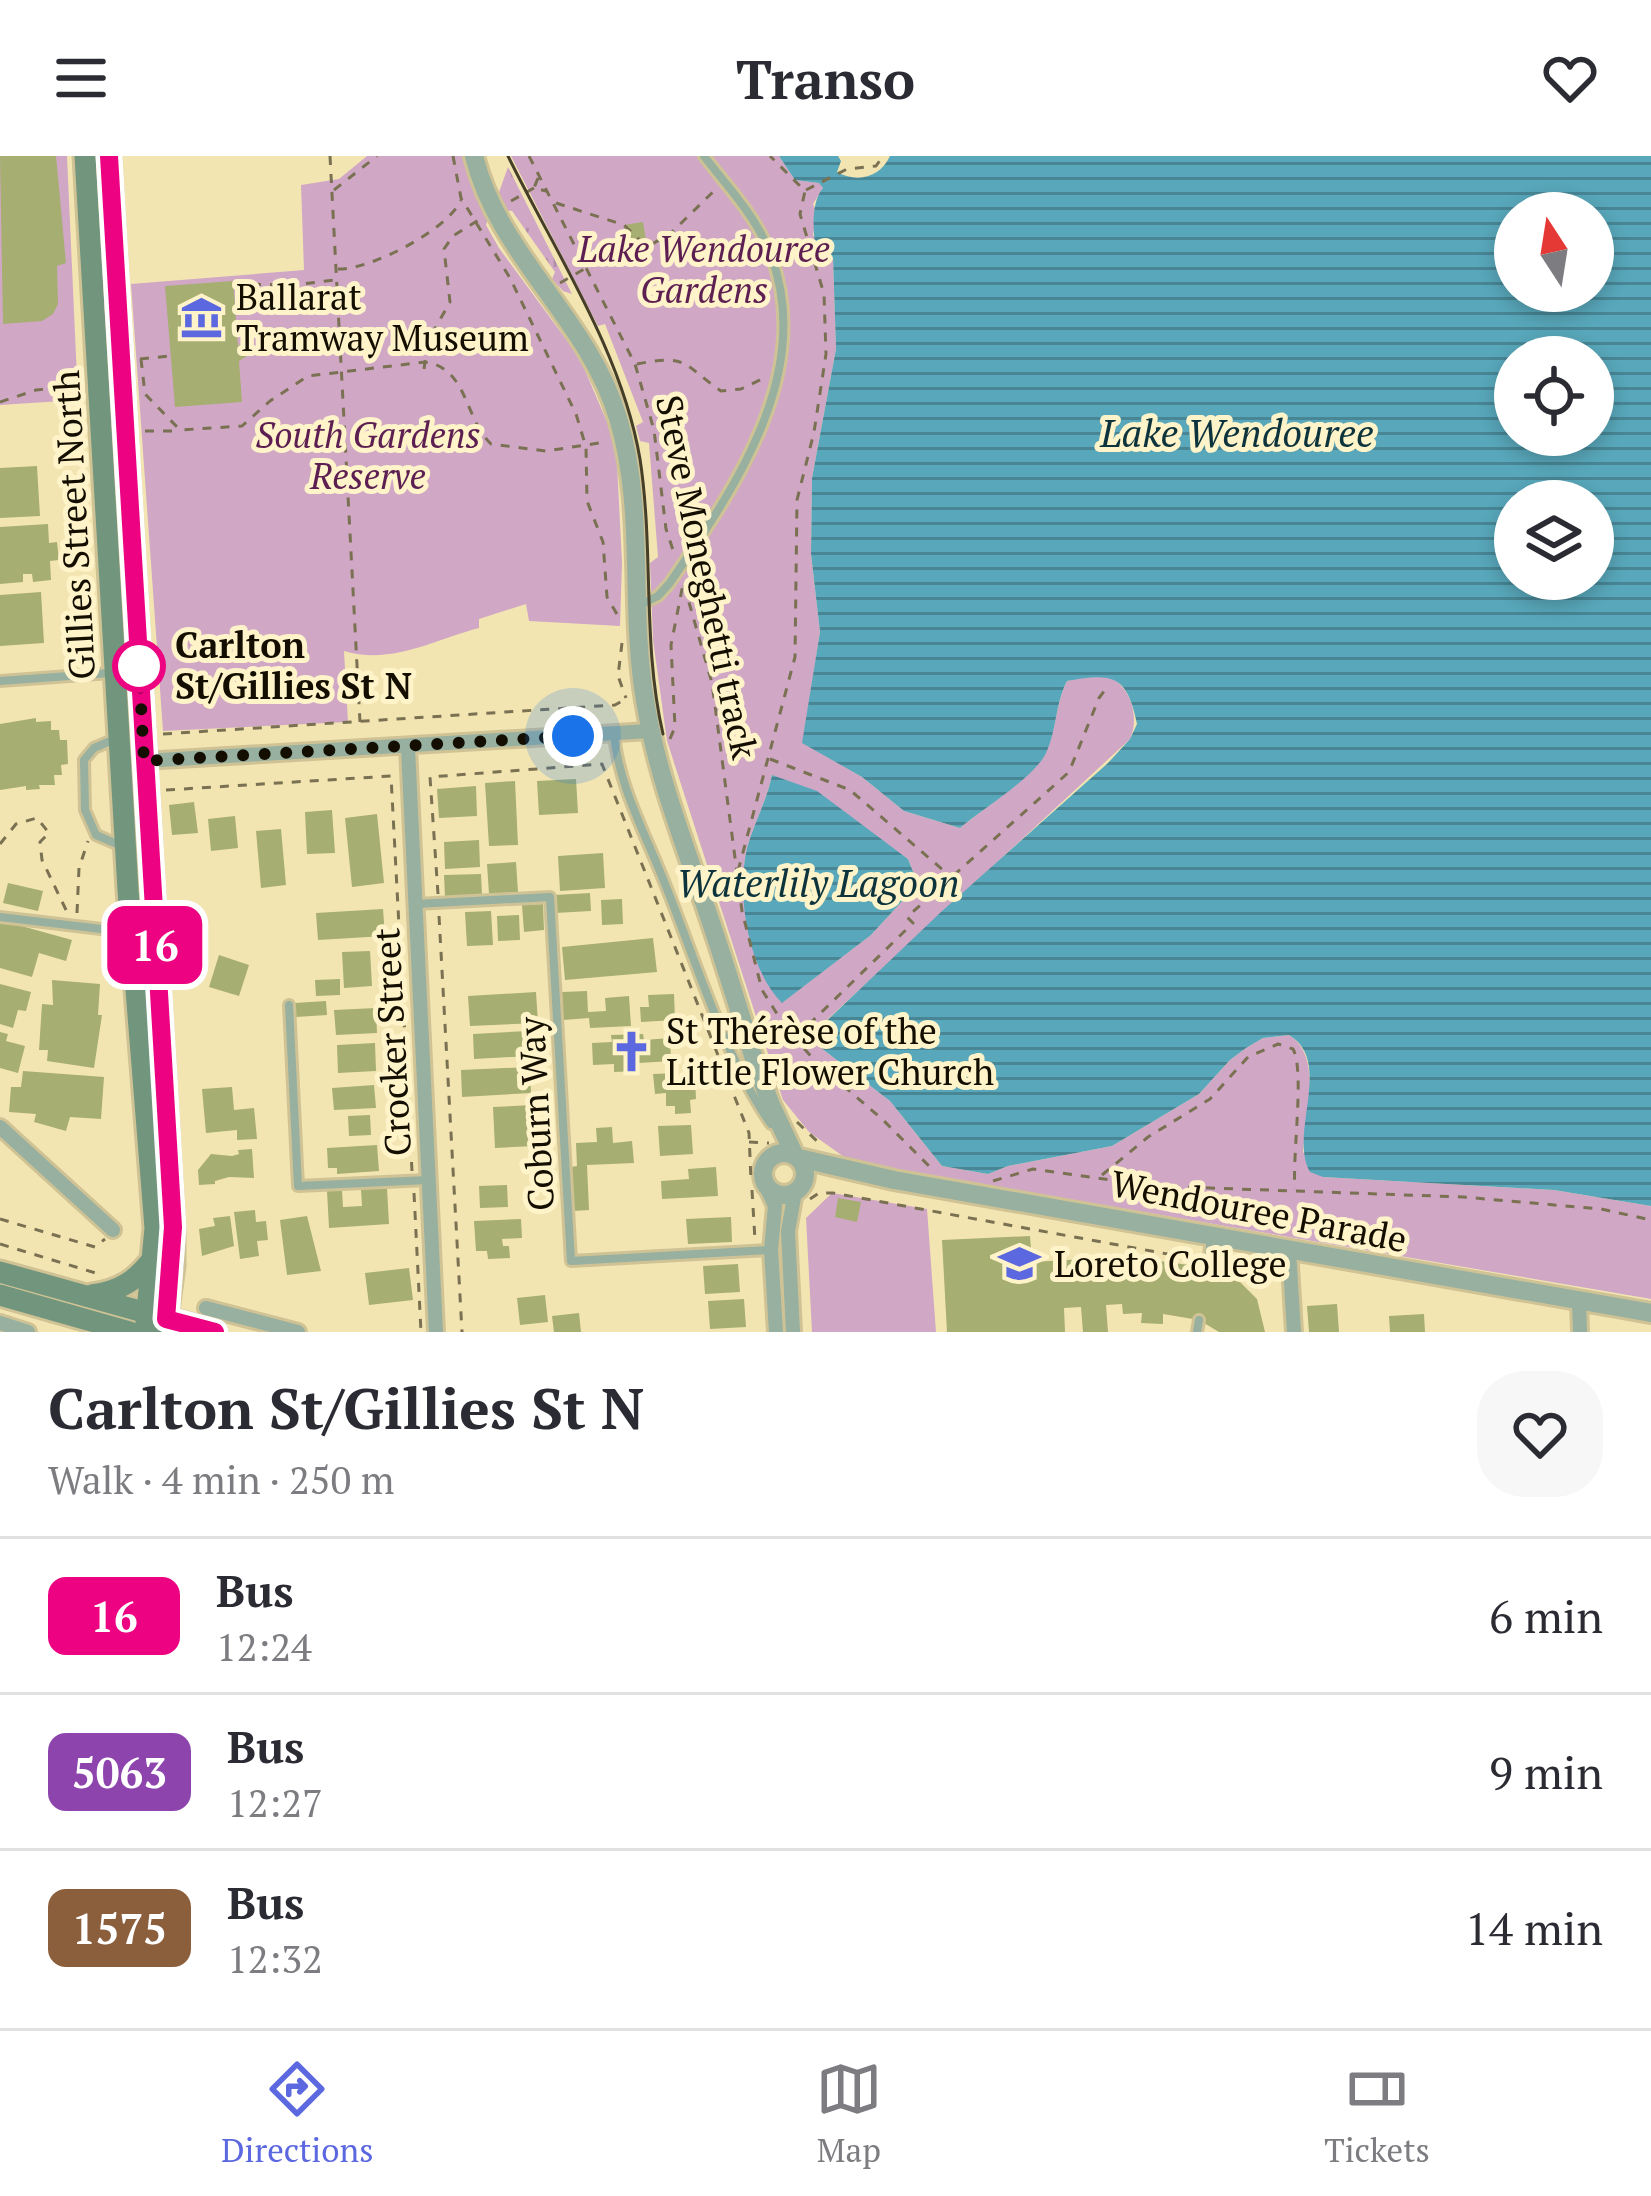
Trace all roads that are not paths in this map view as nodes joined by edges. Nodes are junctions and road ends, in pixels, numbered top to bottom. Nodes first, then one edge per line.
1 (86, 156) edge
2 (109, 156) edge
3 (474, 156) edge
4 (704, 156) edge
5 (123, 404) junction
6 (102, 430) junction
7 (637, 607) junction
8 (139, 671) junction
9 (116, 673) junction
10 (0, 681) edge
11 (650, 731) junction
12 (614, 733) junction
13 (119, 738) junction
14 (408, 748) junction
15 (144, 761) junction
16 (125, 848) junction
17 (152, 889) junction
18 (128, 890) junction
19 (416, 904) junction
20 (0, 917) edge
21 (110, 930) dead end
22 (289, 1004) dead end
23 (771, 1115) junction
24 (0, 1127) edge
25 (797, 1157) junction
26 (758, 1164) junction
27 (854, 1172) junction
28 (421, 1180) junction
29 (765, 1184) junction
30 (800, 1195) junction
31 (113, 1230) dead end
32 (1210, 1236) junction
33 (771, 1250) junction
34 (1289, 1250) junction
35 (155, 1256) junction
36 (0, 1272) edge
37 (1207, 1274) dead end
38 (0, 1295) edge
39 (79, 1296) junction
40 (1579, 1300) junction
41 (206, 1308) dead end
42 (1651, 1313) edge
43 (1199, 1319) dead end
44 (0, 1323) edge
45 (156, 1324) edge
46 (110, 1330) edge
47 (28, 1332) edge
48 (215, 1332) edge
49 (298, 1332) edge
50 (436, 1332) edge
51 (776, 1332) edge
52 (793, 1332) edge
53 (1197, 1332) edge
54 (1294, 1332) edge
55 (1580, 1332) edge

1 - 6 main road, Gillies Street North
2 - 5 main road, Gillies Street North
3 - 7 street
4 - 7 lane
5 - 6 main road
5 - 8 main road, Gillies Street North
6 - 9 main road, Gillies Street North
7 - 11 street
8 - 9 lane
8 - 15 main road, Gillies Street North
9 - 10 lane
9 - 13 main road, Gillies Street North
11 - 12 street
11 - 23 street
12 - 14 street
12 - 23 lane
13 - 16 main road, Gillies Street North
13 - 16 lane
14 - 15 street
14 - 19 street, Crocker Street
15 - 17 main road, Gillies Street North
16 - 18 main road, Gillies Street North
17 - 18 main road
17 - 45 main road, Gillies Street North
18 - 35 main road, Gillies Street North
19 - 28 street, Crocker Street
19 - 33 lane, Coburn Way
20 - 21 lane
22 - 28 lane
23 - 25 street
23 - 26 street
24 - 31 street
25 - 26 street
25 - 27 street, Wendouree Parade
25 - 30 street
26 - 29 street
27 - 30 street, Wendouree Parade
27 - 32 street, Wendouree Parade
28 - 50 street, Crocker Street
29 - 30 street
29 - 33 street
30 - 52 street
32 - 34 street, Wendouree Parade
32 - 37 lane
33 - 51 street
34 - 40 street, Wendouree Parade
34 - 54 street
35 - 39 main road
35 - 45 main road, Gillies Street North
36 - 39 main road
38 - 46 main road
39 - 45 main road
40 - 42 street, Wendouree Parade
40 - 55 street
41 - 49 street
43 - 53 lane
44 - 47 street
45 - 48 main road

